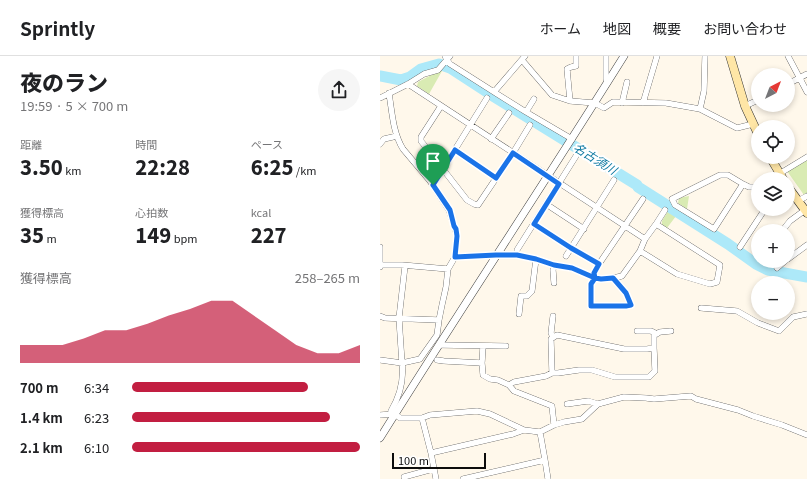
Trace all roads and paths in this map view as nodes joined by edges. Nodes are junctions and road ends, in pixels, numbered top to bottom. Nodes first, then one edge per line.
1 (576, 56) edge
2 (606, 56) edge
3 (624, 56) edge
4 (657, 56) edge
5 (705, 56) edge
6 (730, 56) edge
7 (788, 56) edge
8 (447, 58) edge
9 (522, 60) edge
10 (807, 74) edge
11 (800, 78) junction
12 (795, 80) edge
13 (627, 82) dead end
14 (607, 83) junction
15 (408, 84) junction
16 (494, 92) junction
17 (807, 92) edge
18 (389, 93) junction
19 (380, 98) edge
20 (487, 98) dead end
21 (534, 99) dead end
22 (570, 101) junction
23 (622, 102) junction
24 (595, 103) junction
25 (643, 103) junction
26 (751, 103) edge
27 (441, 106) junction
28 (745, 106) junction
29 (700, 109) junction
30 (526, 112) junction
31 (509, 113) dead end
32 (751, 120) edge
33 (751, 124) edge
34 (471, 125) junction
35 (530, 125) dead end
36 (396, 136) junction
37 (491, 139) junction
38 (571, 139) junction
39 (380, 144) edge
40 (455, 150) junction
41 (513, 153) junction
42 (576, 156) dead end
43 (807, 157) edge
44 (443, 168) junction
45 (786, 172) edge
46 (547, 176) junction
47 (496, 178) junction
48 (614, 180) dead end
49 (559, 184) junction
50 (742, 184) junction
51 (433, 185) junction
52 (751, 187) edge
53 (795, 196) edge
54 (807, 196) edge
55 (643, 199) dead end
56 (798, 201) junction
57 (546, 204) junction
58 (596, 208) junction
59 (665, 210) dead end
60 (806, 211) edge
61 (760, 216) edge
62 (534, 224) junction
63 (656, 224) junction
64 (788, 224) edge
65 (625, 226) junction
66 (584, 229) junction
67 (645, 239) junction
68 (807, 245) edge
69 (380, 247) edge
70 (740, 247) dead end
71 (571, 248) junction
72 (640, 251) junction
73 (795, 254) edge
74 (496, 255) junction
75 (517, 255) junction
76 (566, 256) dead end
77 (455, 257) junction
78 (536, 259) junction
79 (599, 264) junction
80 (380, 265) edge
81 (554, 265) junction
82 (405, 266) junction
83 (448, 269) junction
84 (595, 278) junction
85 (613, 278) junction
86 (554, 284) dead end
87 (701, 308) dead end
88 (519, 314) dead end
89 (807, 314) edge
90 (380, 316) edge
91 (552, 316) dead end
92 (399, 318) junction
93 (439, 320) junction
94 (637, 331) dead end
95 (671, 332) dead end
96 (657, 334) junction
97 (553, 337) junction
98 (439, 345) junction
99 (483, 346) junction
100 (506, 346) dead end
101 (654, 348) junction
102 (380, 360) edge
103 (438, 360) dead end
104 (402, 363) junction
105 (482, 363) junction
106 (552, 373) junction
107 (510, 385) junction
108 (567, 404) dead end
109 (598, 404) junction
110 (395, 414) junction
111 (380, 415) edge
112 (422, 418) junction
113 (554, 425) junction
114 (524, 430) junction
115 (540, 432) junction
116 (807, 435) edge
117 (380, 438) edge
118 (431, 452) junction
119 (545, 460) junction
120 (433, 469) junction
121 (404, 477) dead end
122 (436, 479) edge
123 (463, 479) edge
124 (548, 479) edge

1 - 22 street
2 - 14 street
3 - 14 street
4 - 25 street
5 - 29 street
6 - 28 main road
7 - 11 street
8 - 15 street
8 - 16 street
9 - 16 street
9 - 22 street
10 - 11 street
11 - 12 street
11 - 17 street
13 - 23 street
14 - 24 street
15 - 18 street
15 - 27 street
16 - 30 street
18 - 19 street
18 - 36 street
20 - 34 street
21 - 30 street
22 - 24 street
23 - 24 street
23 - 25 street
24 - 38 street
25 - 29 street
26 - 28 street
27 - 34 street
27 - 44 street
28 - 32 main road
29 - 33 street
30 - 38 street
31 - 37 street
34 - 37 street
34 - 40 street
35 - 41 street
36 - 39 street
36 - 51 street
37 - 41 street
38 - 46 street
40 - 44 street
40 - 47 street
41 - 46 street
41 - 47 street
42 - 49 street
43 - 45 street
44 - 47 street
44 - 51 street
46 - 49 street
46 - 74 street
48 - 58 street
49 - 57 street
49 - 58 street
50 - 50 street
50 - 52 street
51 - 77 street
53 - 56 main road
54 - 56 street
55 - 65 street
56 - 60 main road
57 - 62 street
57 - 66 street
58 - 65 street
58 - 66 street
59 - 63 street
60 - 64 street
61 - 70 street
62 - 71 street
62 - 75 street
63 - 67 street
63 - 72 street
65 - 67 street
65 - 79 street
66 - 71 street
67 - 72 street
68 - 73 street
69 - 80 street
71 - 76 street
71 - 79 street
72 - 85 street
74 - 75 street
74 - 77 street
74 - 98 street
75 - 78 street
77 - 83 street
78 - 81 street
78 - 88 street
79 - 84 street
80 - 82 street
81 - 84 street
81 - 86 street
82 - 83 street
82 - 92 street
83 - 93 street
84 - 85 street
84 - 85 street
87 - 89 street
90 - 92 street
91 - 97 street
92 - 93 street
92 - 104 street
93 - 104 street
94 - 96 street
95 - 96 street
96 - 101 street
97 - 101 street
97 - 106 street
98 - 99 street
98 - 110 street
99 - 100 street
99 - 105 street
101 - 106 street
102 - 104 street
103 - 105 street
104 - 110 street
105 - 107 street
106 - 107 street
107 - 113 street
108 - 109 street
109 - 113 street
109 - 116 street
110 - 111 street
110 - 112 street
110 - 117 street
112 - 114 street
112 - 118 street
113 - 115 street
114 - 115 street
114 - 118 street
115 - 119 street
118 - 120 street
119 - 123 street
119 - 124 street
120 - 121 street
120 - 122 street

